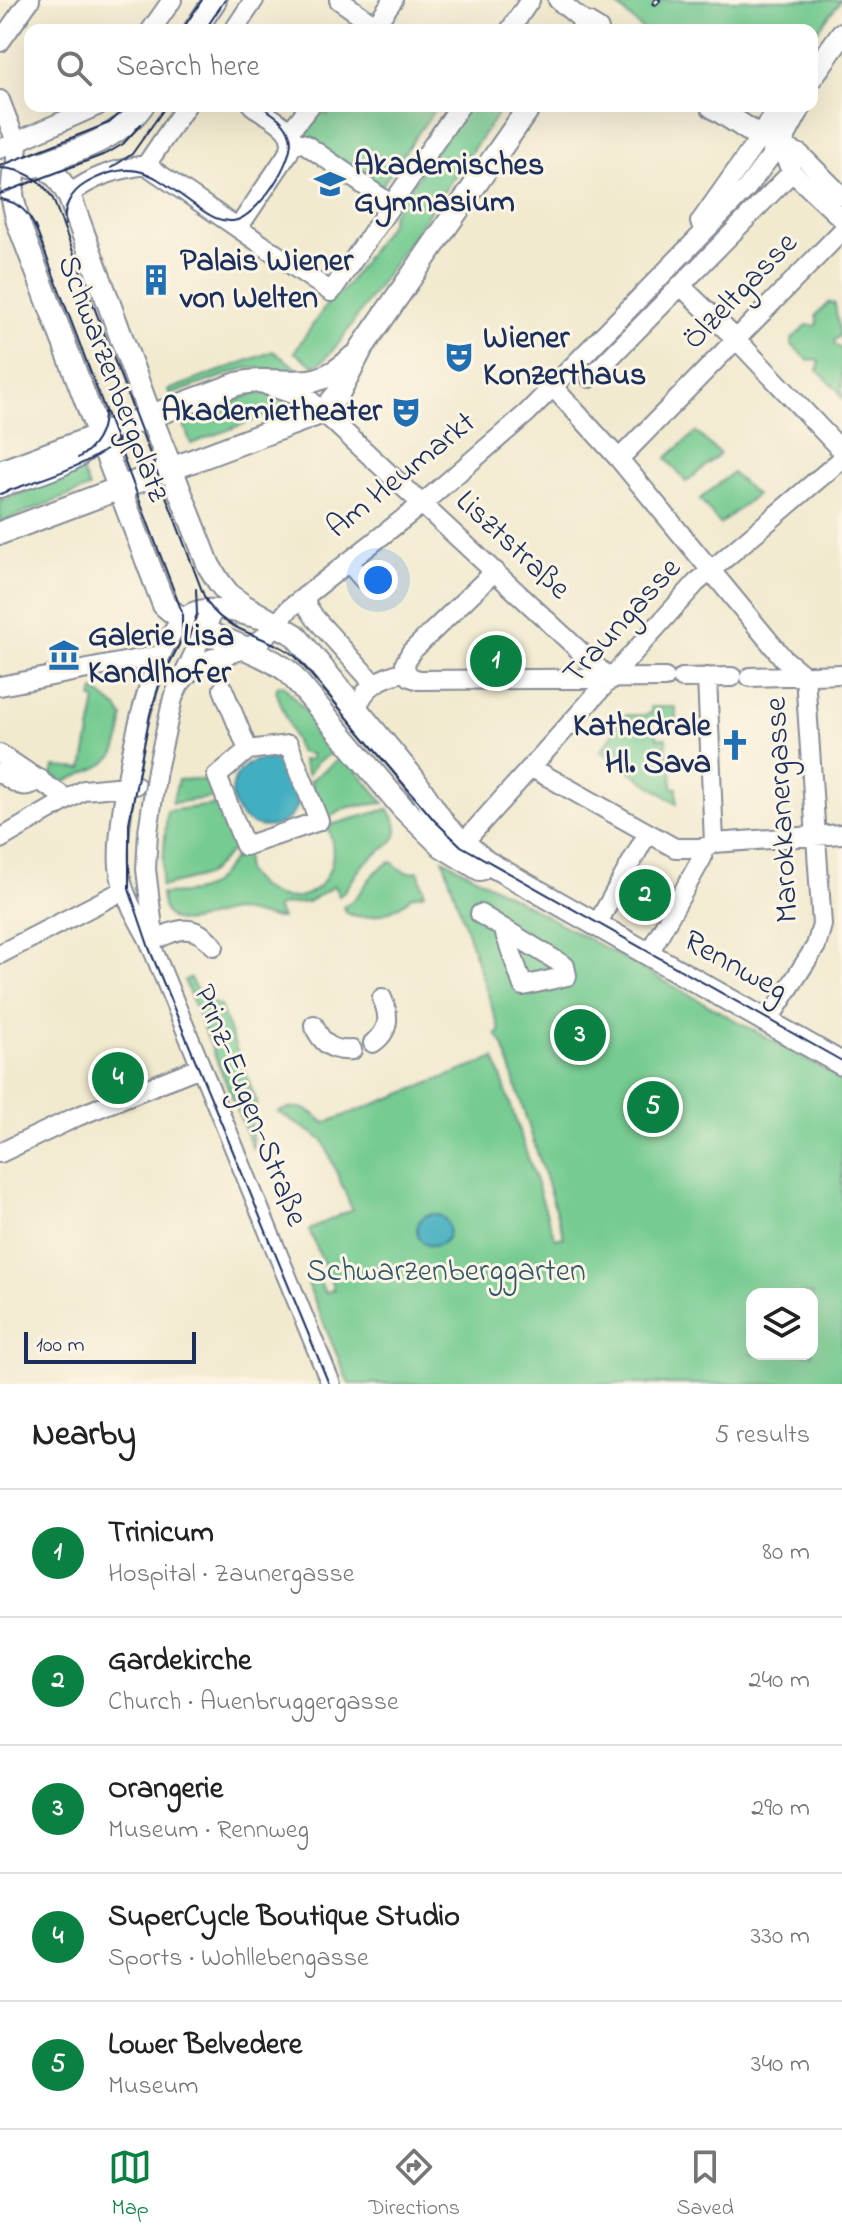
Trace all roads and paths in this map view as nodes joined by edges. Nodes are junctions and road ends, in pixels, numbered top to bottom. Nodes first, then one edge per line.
1 (30, 0) edge
2 (172, 0) edge
3 (215, 0) edge
4 (254, 0) edge
5 (339, 0) edge
6 (393, 0) edge
7 (530, 0) edge
8 (558, 0) edge
9 (155, 24) edge
10 (199, 24) edge
11 (238, 24) edge
12 (372, 24) edge
13 (379, 24) edge
14 (514, 24) edge
15 (585, 24) edge
16 (842, 34) edge
17 (0, 42) edge
18 (818, 69) edge
19 (0, 100) edge
20 (84, 112) edge
21 (137, 112) edge
22 (182, 112) edge
23 (261, 112) edge
24 (307, 112) edge
25 (456, 112) edge
26 (526, 112) edge
27 (722, 112) edge
28 (780, 112) edge
29 (795, 112) edge
30 (292, 137) junction
31 (770, 141) junction
32 (11, 146) edge
33 (41, 163) junction
34 (146, 165) junction
35 (792, 172) junction
36 (7, 176) edge
37 (69, 195) junction
38 (842, 196) edge
39 (392, 205) junction
40 (8, 216) edge
41 (238, 228) junction
42 (841, 229) edge
43 (680, 285) junction
44 (737, 340) junction
45 (361, 349) junction
46 (590, 378) dead end
47 (253, 380) junction
48 (553, 387) junction
49 (323, 412) junction
50 (151, 417) junction
51 (100, 436) junction
52 (842, 451) edge
53 (619, 459) junction
54 (842, 459) edge
55 (172, 469) junction
56 (0, 472) edge
57 (0, 488) edge
58 (119, 489) junction
59 (422, 504) junction
60 (0, 533) edge
61 (348, 562) junction
62 (209, 566) junction
63 (712, 570) junction
64 (495, 571) junction
65 (363, 579) dead end
66 (305, 596) junction
67 (164, 605) junction
68 (213, 609) junction
69 (182, 620) junction
70 (278, 623) junction
71 (205, 633) junction
72 (243, 649) junction
73 (160, 655) junction
74 (406, 671) junction
75 (842, 674) edge
76 (805, 676) junction
77 (707, 677) junction
78 (611, 680) junction
79 (374, 684) junction
80 (179, 685) junction
81 (0, 686) edge
82 (223, 689) dead end
83 (357, 709) junction
84 (248, 750) junction
85 (0, 754) edge
86 (532, 768) junction
87 (0, 773) edge
88 (40, 779) junction
89 (155, 780) junction
90 (126, 786) junction
91 (67, 799) junction
92 (122, 816) junction
93 (647, 834) junction
94 (842, 834) edge
95 (817, 836) junction
96 (0, 839) edge
97 (708, 846) junction
98 (458, 848) junction
99 (124, 890) junction
100 (480, 914) dead end
101 (596, 926) junction
102 (503, 928) dead end
103 (150, 941) junction
104 (214, 946) dead end
105 (0, 954) edge
106 (648, 955) junction
107 (382, 998) dead end
108 (768, 1021) junction
109 (314, 1025) dead end
110 (373, 1043) dead end
111 (352, 1050) dead end
112 (842, 1064) edge
113 (200, 1067) junction
114 (0, 1153) edge
115 (331, 1384) edge

1 - 17 street
2 - 9 street
3 - 10 main road
4 - 11 street
5 - 12 street
6 - 13 street
7 - 14 street
8 - 15 street
16 - 18 main road
19 - 32 street
20 - 32 street
21 - 33 main road
22 - 34 street
23 - 30 street
24 - 30 street
25 - 39 street
26 - 45 main road
27 - 31 main road
28 - 31 main road, Am Heumarkt
29 - 31 main road, Am Heumarkt
30 - 39 street
30 - 41 street
31 - 35 street
31 - 38 street
31 - 48 street, Am Heumarkt
32 - 33 street
32 - 36 street
33 - 36 main road
33 - 37 main road, Schwarzenbergplatz
34 - 37 street
34 - 41 street
35 - 42 street
35 - 43 street
36 - 40 main road, Schwarzenbergplatz
37 - 50 main road, Schwarzenbergplatz
39 - 41 street
40 - 51 main road, Schwarzenbergplatz
42 - 44 street, Ölzeltgasse
43 - 44 street
43 - 46 street
44 - 52 street
44 - 53 street, Ölzeltgasse
45 - 47 main road
45 - 49 main road
47 - 49 street, Lisztstraße
47 - 50 main road
48 - 53 street, Marokkanergasse
48 - 59 street, Am Heumarkt
49 - 55 main road
49 - 59 street, Lisztstraße
50 - 51 main road
50 - 55 main road, Schwarzenbergplatz
51 - 56 main road
51 - 57 street
51 - 58 main road, Schwarzenbergplatz
53 - 63 street, Marokkanergasse
54 - 63 street, Traungasse
55 - 58 main road
55 - 62 main road, Schwarzenbergplatz
58 - 60 main road
58 - 67 main road, Schwarzenbergplatz
59 - 61 street, Am Heumarkt
59 - 64 street, Lisztstraße
61 - 65 street
61 - 66 street, Am Heumarkt
62 - 68 street, Schwarzenbergplatz
62 - 70 main road, Schwarzenbergplatz
63 - 76 street, Marokkanergasse
63 - 78 street, Traungasse
64 - 74 street
64 - 78 street, Lisztstraße
66 - 70 street, Am Heumarkt
66 - 79 street
67 - 69 main road, Schwarzenbergplatz
67 - 73 street, Schwarzenbergplatz
68 - 69 street
68 - 70 street
68 - 71 street, Schwarzenbergplatz
69 - 71 main road, Schwarzenbergplatz
69 - 73 street, Schwarzenbergplatz
70 - 72 street, Schwarzenbergplatz
70 - 83 main road, Schwarzenbergplatz
71 - 72 main road, Schwarzenbergplatz
71 - 80 street, Schwarzenbergplatz
72 - 80 street, Schwarzenbergplatz
72 - 98 main road, Schwarzenbergplatz
73 - 81 street
73 - 90 street, Schwarzenbergplatz
74 - 78 street
74 - 79 street
75 - 76 street
76 - 77 street
76 - 95 street, Marokkanergasse
77 - 78 street
77 - 97 street
78 - 86 street, Traungasse
79 - 83 street
80 - 89 street, Schwarzenbergplatz
82 - 84 street
83 - 98 main road, Schwarzenbergplatz
84 - 84 street
85 - 88 street
86 - 93 street
86 - 98 street, Traungasse
87 - 88 street
88 - 91 street
89 - 90 street
89 - 103 street, Schwarzenbergplatz
90 - 91 street
90 - 92 street, Schwarzenbergplatz
91 - 92 street
91 - 96 street
92 - 99 street, Schwarzenbergplatz
93 - 97 street
93 - 101 street
94 - 95 street
95 - 97 street
95 - 108 street, Marokkanergasse
97 - 106 street
98 - 101 main road, Rennweg
98 - 101 main road, Rennweg
99 - 103 street, Schwarzenbergplatz
99 - 105 street
100 - 102 street
101 - 106 main road, Rennweg
103 - 104 street
103 - 113 street, Prinz-Eugen-Straße
106 - 108 main road, Rennweg
107 - 110 street
108 - 112 main road, Rennweg
109 - 111 street
113 - 114 street
113 - 115 street, Prinz-Eugen-Straße

